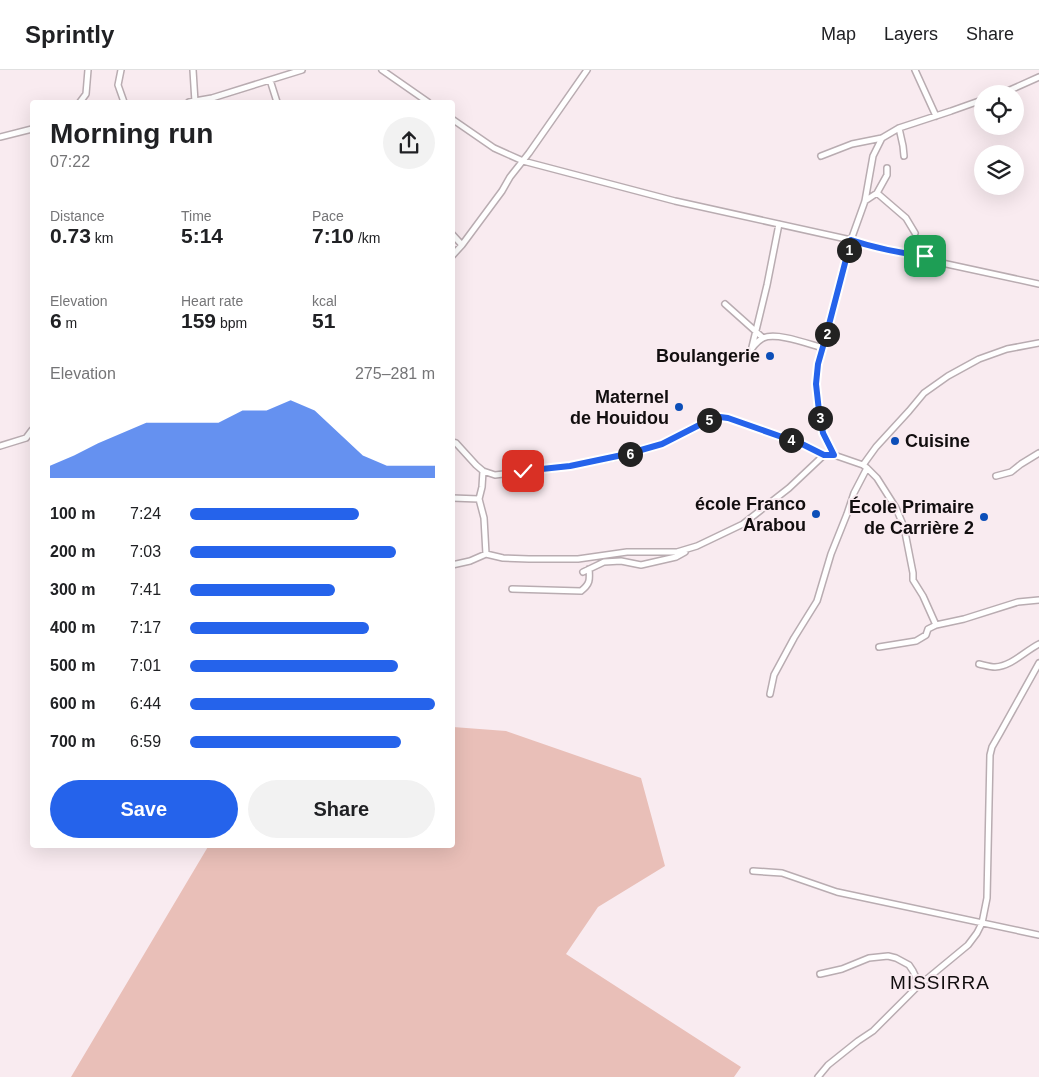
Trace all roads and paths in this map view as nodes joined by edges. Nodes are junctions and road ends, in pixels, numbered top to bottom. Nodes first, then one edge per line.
1 (88, 70) edge
2 (121, 70) edge
3 (193, 70) edge
4 (302, 70) edge
5 (382, 70) edge
6 (587, 70) edge
7 (915, 70) edge
8 (1039, 77) edge
9 (270, 80) junction
10 (1021, 85) edge
11 (82, 100) edge
12 (123, 100) edge
13 (192, 100) edge
14 (202, 100) edge
15 (276, 100) edge
16 (425, 100) edge
17 (974, 103) edge
18 (936, 116) junction
19 (455, 121) edge
20 (899, 128) junction
21 (30, 130) edge
22 (0, 137) edge
23 (882, 138) junction
24 (821, 156) dead end
25 (904, 156) dead end
26 (523, 161) junction
27 (887, 168) dead end
28 (877, 193) junction
29 (865, 201) junction
30 (779, 224) junction
31 (915, 233) dead end
32 (455, 237) edge
33 (851, 240) junction
34 (462, 245) junction
35 (455, 253) edge
36 (1039, 284) edge
37 (725, 304) dead end
38 (756, 332) junction
39 (763, 338) junction
40 (1039, 344) edge
41 (752, 347) junction
42 (822, 348) junction
43 (747, 356) dead end
44 (30, 433) edge
45 (455, 444) edge
46 (0, 446) edge
47 (1039, 453) edge
48 (824, 455) junction
49 (834, 455) junction
50 (865, 466) junction
51 (483, 471) junction
52 (996, 476) dead end
53 (455, 498) edge
54 (479, 499) junction
55 (694, 547) junction
56 (486, 554) junction
57 (455, 564) edge
58 (589, 569) junction
59 (583, 572) dead end
60 (512, 589) dead end
61 (1039, 600) edge
62 (936, 625) junction
63 (1039, 644) edge
64 (879, 647) dead end
65 (1039, 662) edge
66 (979, 664) dead end
67 (770, 694) dead end
68 (753, 871) dead end
69 (982, 923) junction
70 (1039, 935) edge
71 (820, 974) dead end
72 (920, 986) junction
73 (818, 1077) edge

1 - 11 street
2 - 12 street
3 - 13 street
4 - 9 street
5 - 16 street
6 - 26 street
7 - 18 street
8 - 10 street
9 - 14 street
9 - 15 street
17 - 18 street
18 - 20 street
19 - 26 street
20 - 23 street
20 - 25 street
21 - 22 street
23 - 24 street
23 - 29 street
26 - 30 street
26 - 34 street
27 - 28 street
28 - 29 street
28 - 31 street
29 - 33 street
30 - 33 street
30 - 38 street
32 - 34 street
33 - 36 street
33 - 42 street
34 - 35 street
37 - 38 street
38 - 39 street
38 - 41 street
39 - 41 street
39 - 42 street
40 - 50 street
41 - 43 street
42 - 49 street
44 - 46 street
45 - 51 street
47 - 52 street
48 - 49 street
48 - 51 street
48 - 55 street
49 - 50 street
50 - 62 street
50 - 67 street
51 - 54 street
53 - 54 street
54 - 56 street
55 - 56 street
55 - 58 street
56 - 57 street
58 - 59 street
58 - 60 street
61 - 62 street
62 - 64 street
63 - 66 street
65 - 69 street
68 - 69 street
69 - 70 street
69 - 72 street
71 - 72 street
72 - 73 street

